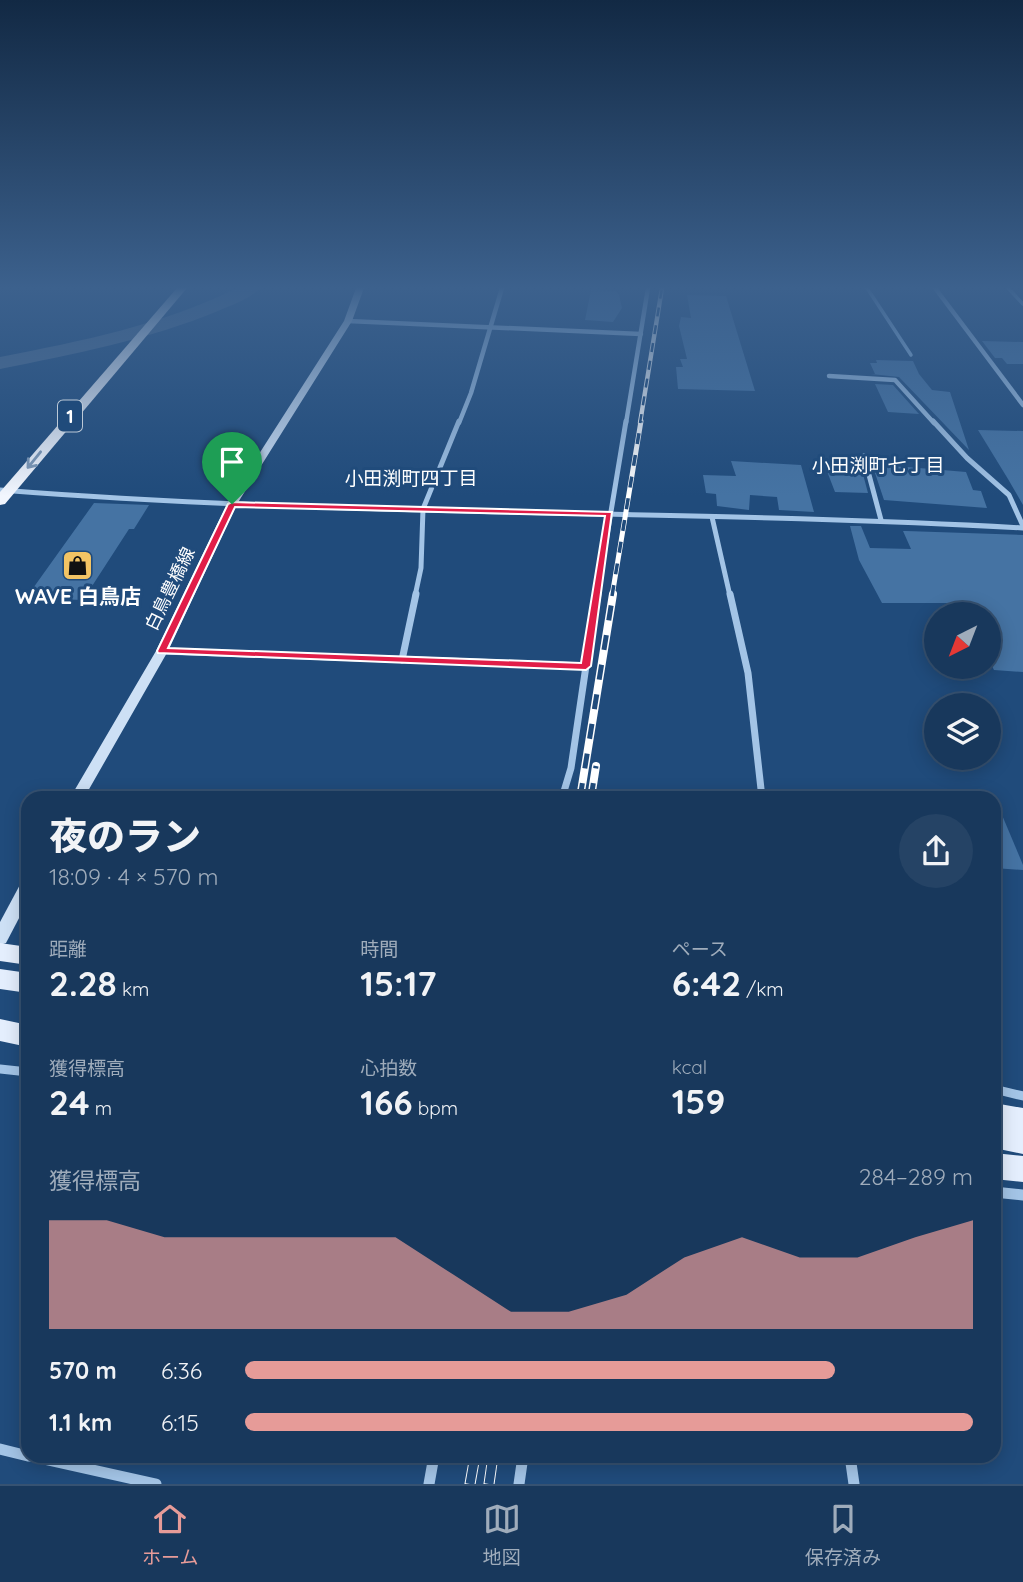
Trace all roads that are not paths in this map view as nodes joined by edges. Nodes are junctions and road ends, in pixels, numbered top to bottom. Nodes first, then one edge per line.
1 (109, 357) edge
2 (116, 357) edge
3 (325, 357) edge
4 (481, 357) edge
5 (637, 357) edge
6 (987, 357) edge
7 (830, 376) dead end
8 (1023, 405) edge
9 (864, 456) dead end
10 (2, 490) edge
11 (232, 504) junction
12 (423, 509) junction
13 (609, 513) junction
14 (712, 517) junction
15 (881, 520) junction
16 (1023, 527) edge
17 (162, 651) junction
18 (402, 660) junction
19 (586, 666) junction
20 (81, 791) edge
21 (564, 791) edge
22 (761, 791) edge
23 (21, 899) edge
24 (0, 938) edge
25 (0, 952) edge
26 (21, 955) edge
27 (0, 978) edge
28 (21, 982) edge
29 (0, 1030) edge
30 (21, 1034) edge
31 (0, 1069) edge
32 (21, 1071) edge
33 (1001, 1091) edge
34 (1023, 1096) edge
35 (1023, 1120) edge
36 (1002, 1129) edge
37 (1001, 1193) edge
38 (1023, 1195) edge
39 (0, 1449) edge
40 (21, 1454) edge
41 (61, 1463) edge
42 (433, 1463) edge
43 (522, 1463) edge
44 (851, 1463) edge
45 (156, 1484) edge
46 (429, 1484) edge
47 (519, 1484) edge
48 (854, 1484) edge

1 - 10 highway, 1
2 -> 10 highway, 1
3 - 11 main road, 白鳥豊橋線
4 - 12 street
5 - 13 street
6 - 8 street
7 - 16 street
9 - 15 street
10 - 11 street
11 - 12 street
11 - 17 main road, 白鳥豊橋線
12 - 13 street
12 - 18 street
13 - 14 street
13 - 19 street
14 - 15 street
14 - 22 street
15 - 16 street
17 - 18 street
17 - 20 main road, 白鳥豊橋線
18 - 19 street
19 - 21 street
23 - 24 main road
25 - 26 main road
27 - 28 main road
29 - 30 main road
31 - 32 street
33 - 34 street
35 - 36 main road
37 - 38 street
39 - 40 street
41 - 45 street
42 - 46 street
43 - 47 street
44 - 48 street

